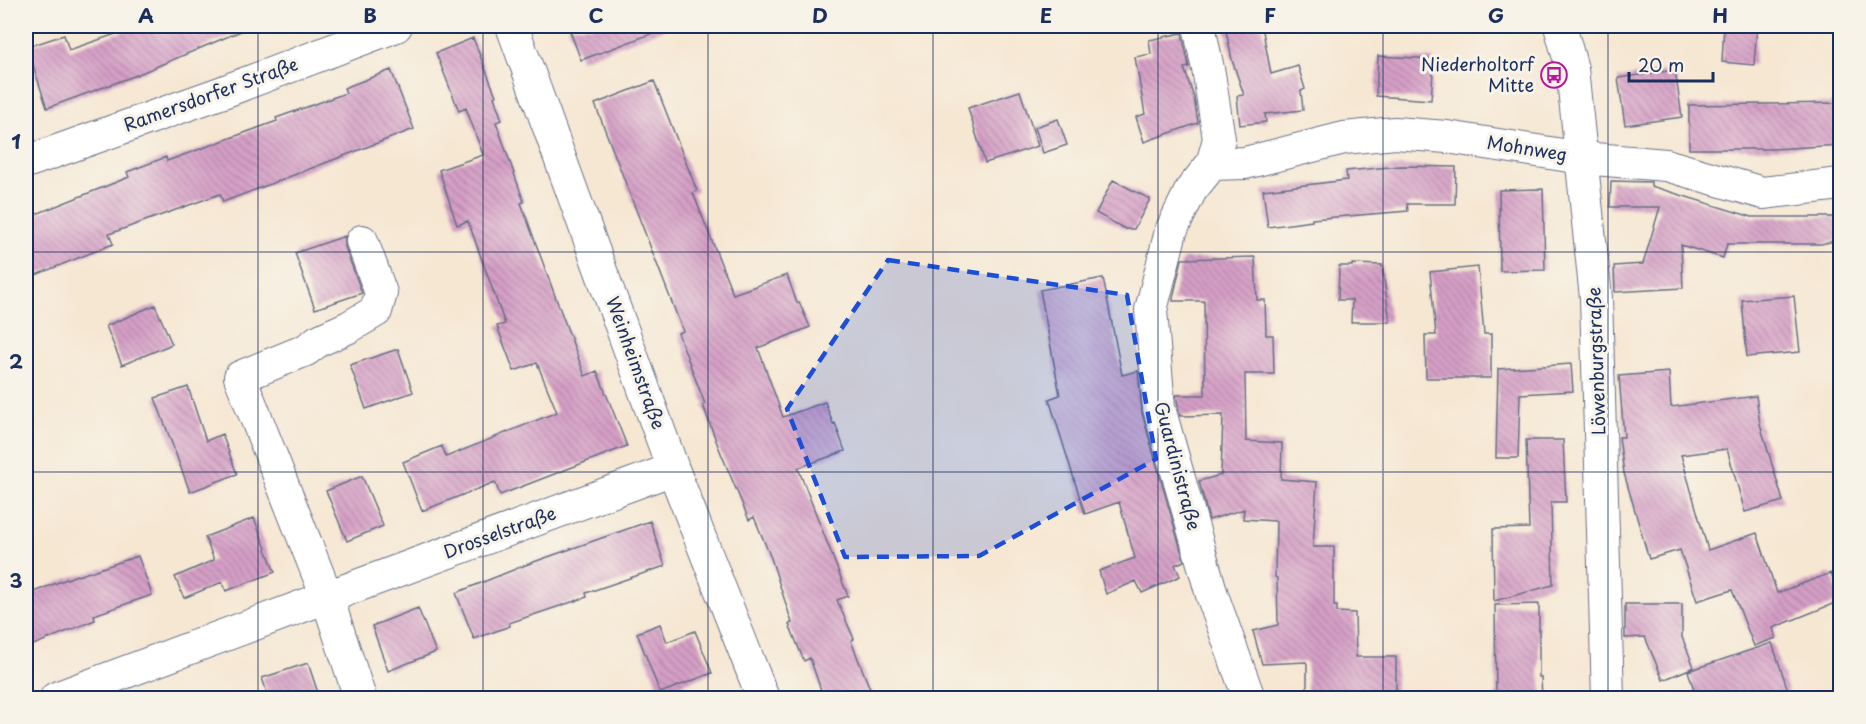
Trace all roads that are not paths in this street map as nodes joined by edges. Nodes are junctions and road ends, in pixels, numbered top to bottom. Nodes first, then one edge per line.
1 (396, 26) edge
2 (512, 26) edge
3 (1199, 26) edge
4 (1560, 26) edge
5 (1582, 158) junction
6 (26, 162) edge
7 (1212, 164) junction
8 (1840, 184) edge
9 (362, 241) dead end
10 (673, 470) junction
11 (327, 597) junction
12 (56, 699) edge
13 (360, 699) edge
14 (763, 699) edge
15 (1249, 699) edge
16 (1608, 699) edge

1 - 6 street, Ramersdorfer Straße
2 - 10 street, Weinheimstraße
3 - 7 street, Guardinistraße
4 - 5 street, Löwenburgstraße
5 - 7 street, Mohnweg
5 - 8 street, Mohnweg
5 - 16 street, Löwenburgstraße
7 - 15 street, Guardinistraße
9 - 11 street
10 - 11 street, Drosselstraße
10 - 14 street, Weinheimstraße
11 - 12 street, Drosselstraße
11 - 13 street

